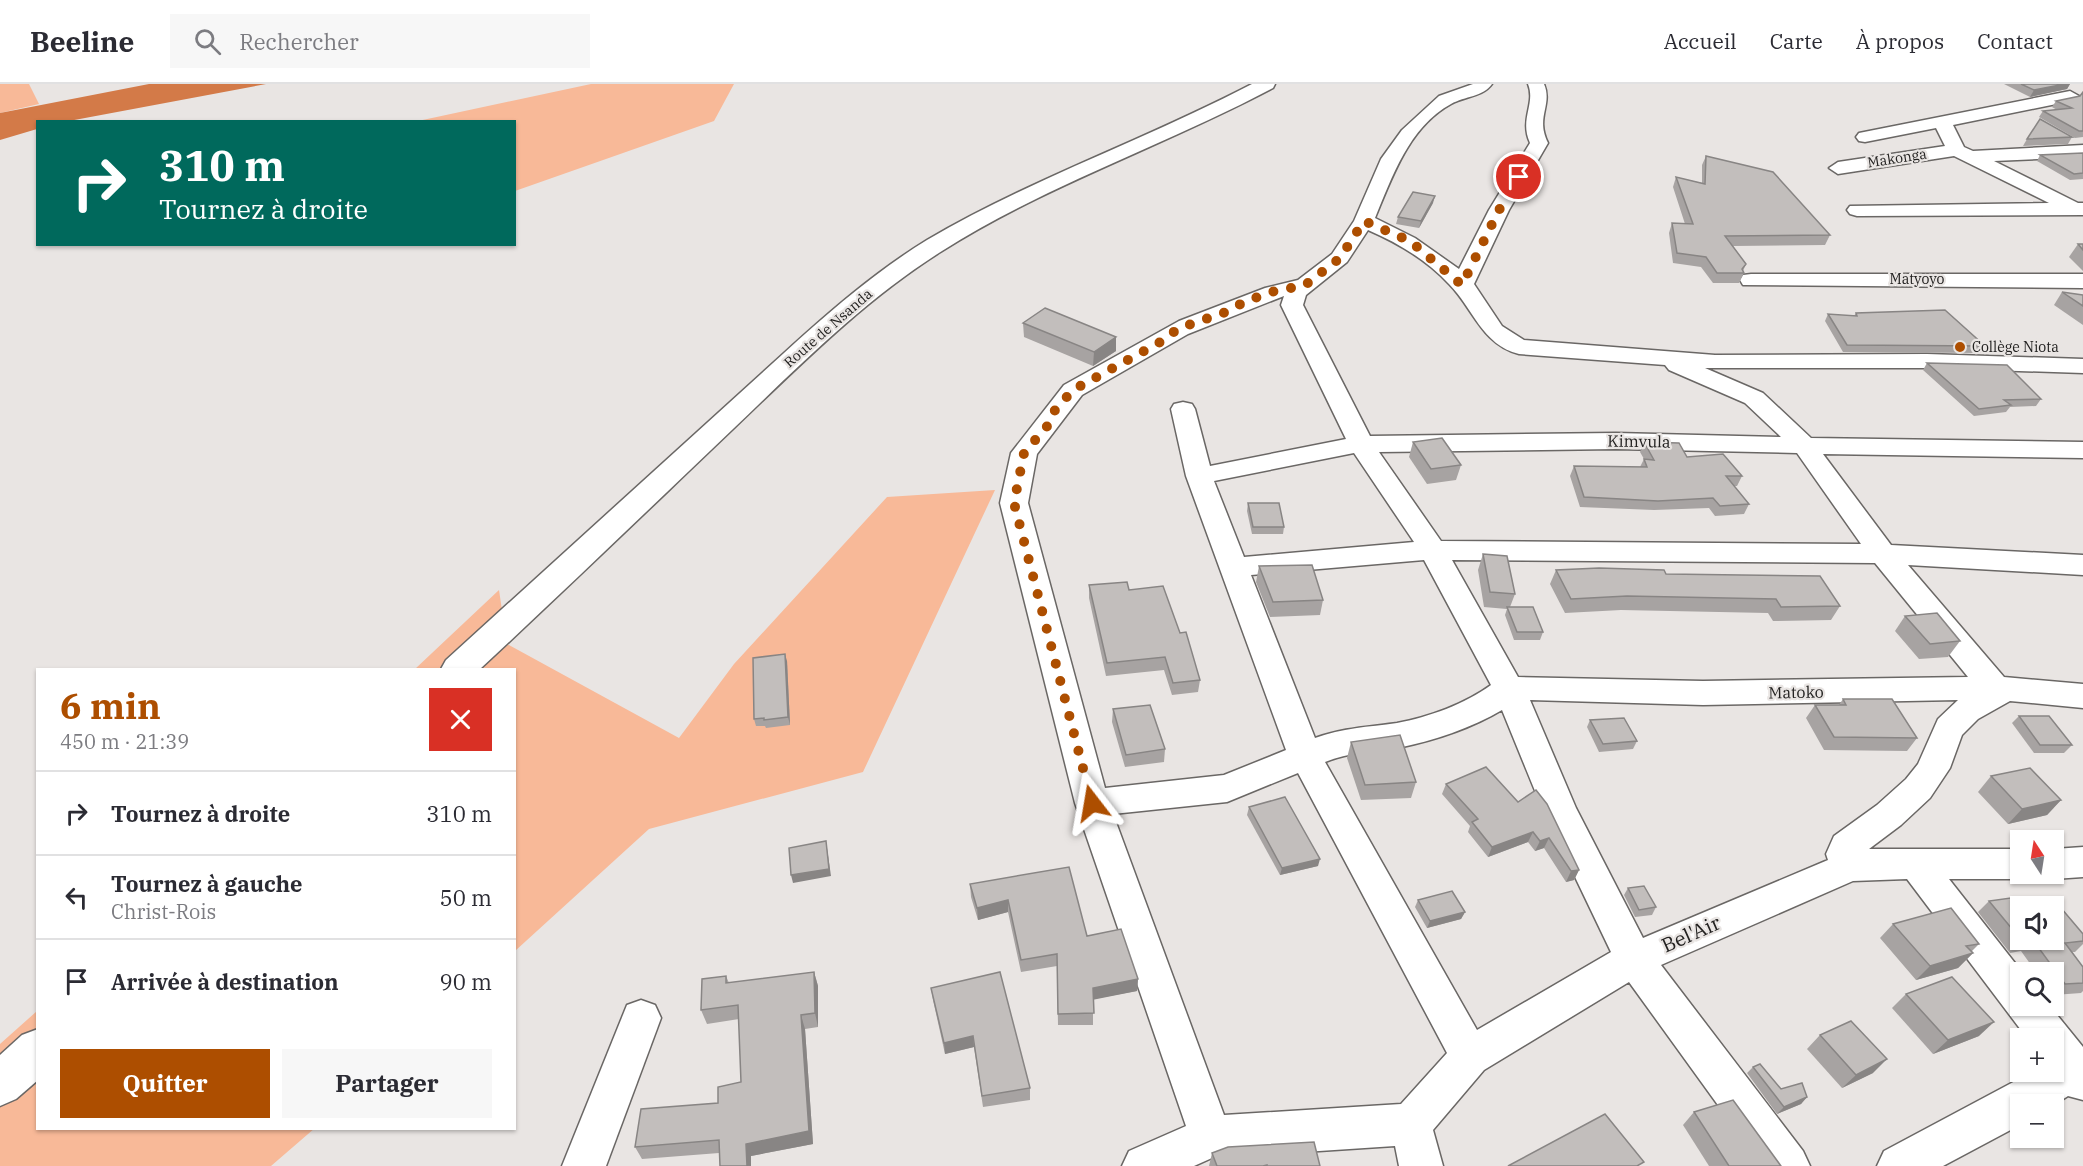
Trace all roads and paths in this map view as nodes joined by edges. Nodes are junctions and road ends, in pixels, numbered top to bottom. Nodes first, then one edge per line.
1 (1266, 84) edge
2 (1484, 84) edge
3 (1536, 84) edge
4 (2070, 96) edge
5 (1942, 121) junction
6 (1865, 137) dead end
7 (2083, 150) edge
8 (1963, 154) junction
9 (1838, 168) dead end
10 (1857, 210) dead end
11 (2081, 211) edge
12 (1364, 221) junction
13 (1751, 280) dead end
14 (2083, 280) edge
15 (1462, 285) junction
16 (1304, 286) junction
17 (1659, 359) junction
18 (2083, 366) edge
19 (1183, 409) dead end
20 (1361, 444) junction
21 (1803, 444) junction
22 (2083, 450) edge
23 (1199, 476) junction
24 (1433, 550) junction
25 (1883, 554) junction
26 (2083, 565) edge
27 (1235, 567) junction
28 (459, 668) edge
29 (1509, 688) junction
30 (1996, 688) junction
31 (2083, 696) edge
32 (1305, 756) junction
33 (1092, 803) junction
34 (2083, 862) edge
35 (2064, 863) edge
36 (1916, 864) junction
37 (2010, 864) edge
38 (1850, 867) junction
39 (1634, 959) junction
40 (2010, 986) edge
41 (2033, 1016) edge
42 (641, 1018) dead end
43 (2043, 1028) edge
44 (36, 1052) edge
45 (2064, 1055) edge
46 (1470, 1056) junction
47 (2083, 1080) edge
48 (0, 1083) edge
49 (1411, 1124) junction
50 (1211, 1137) junction
51 (584, 1166) edge
52 (1144, 1166) edge
53 (1420, 1166) edge
54 (1788, 1166) edge
55 (1899, 1166) edge

1 - 28 street, Route de Nsanda
2 - 12 street
3 - 15 street
4 - 5 street
5 - 6 street
5 - 8 street
7 - 8 street, Makonga
8 - 9 street, Makonga
8 - 11 street
10 - 11 street
12 - 15 street
12 - 16 street
13 - 14 street, Matyoyo
15 - 17 street
16 - 20 street
16 - 33 street
17 - 18 street
17 - 21 street
19 - 23 street
20 - 21 street, Kimvula
20 - 23 street, Kimvula
20 - 24 street
21 - 22 street, Kimvula
21 - 25 street
23 - 27 street
24 - 25 street
24 - 27 street
24 - 29 street
25 - 26 street
25 - 30 street
27 - 32 street
29 - 30 street, Matoko
29 - 32 street
29 - 39 street
30 - 31 street, Matoko
30 - 38 street
32 - 33 street
32 - 46 street
33 - 50 street
34 - 35 street
36 - 37 street, Bel'Air
36 - 38 street, Bel'Air
36 - 40 street
38 - 39 street, Bel'Air
39 - 46 street, Bel'Air
39 - 54 street
41 - 43 street
42 - 51 street
44 - 48 street
45 - 47 street
46 - 49 street, Bel'Air
47 - 55 street
49 - 50 street
49 - 53 street
50 - 52 street

